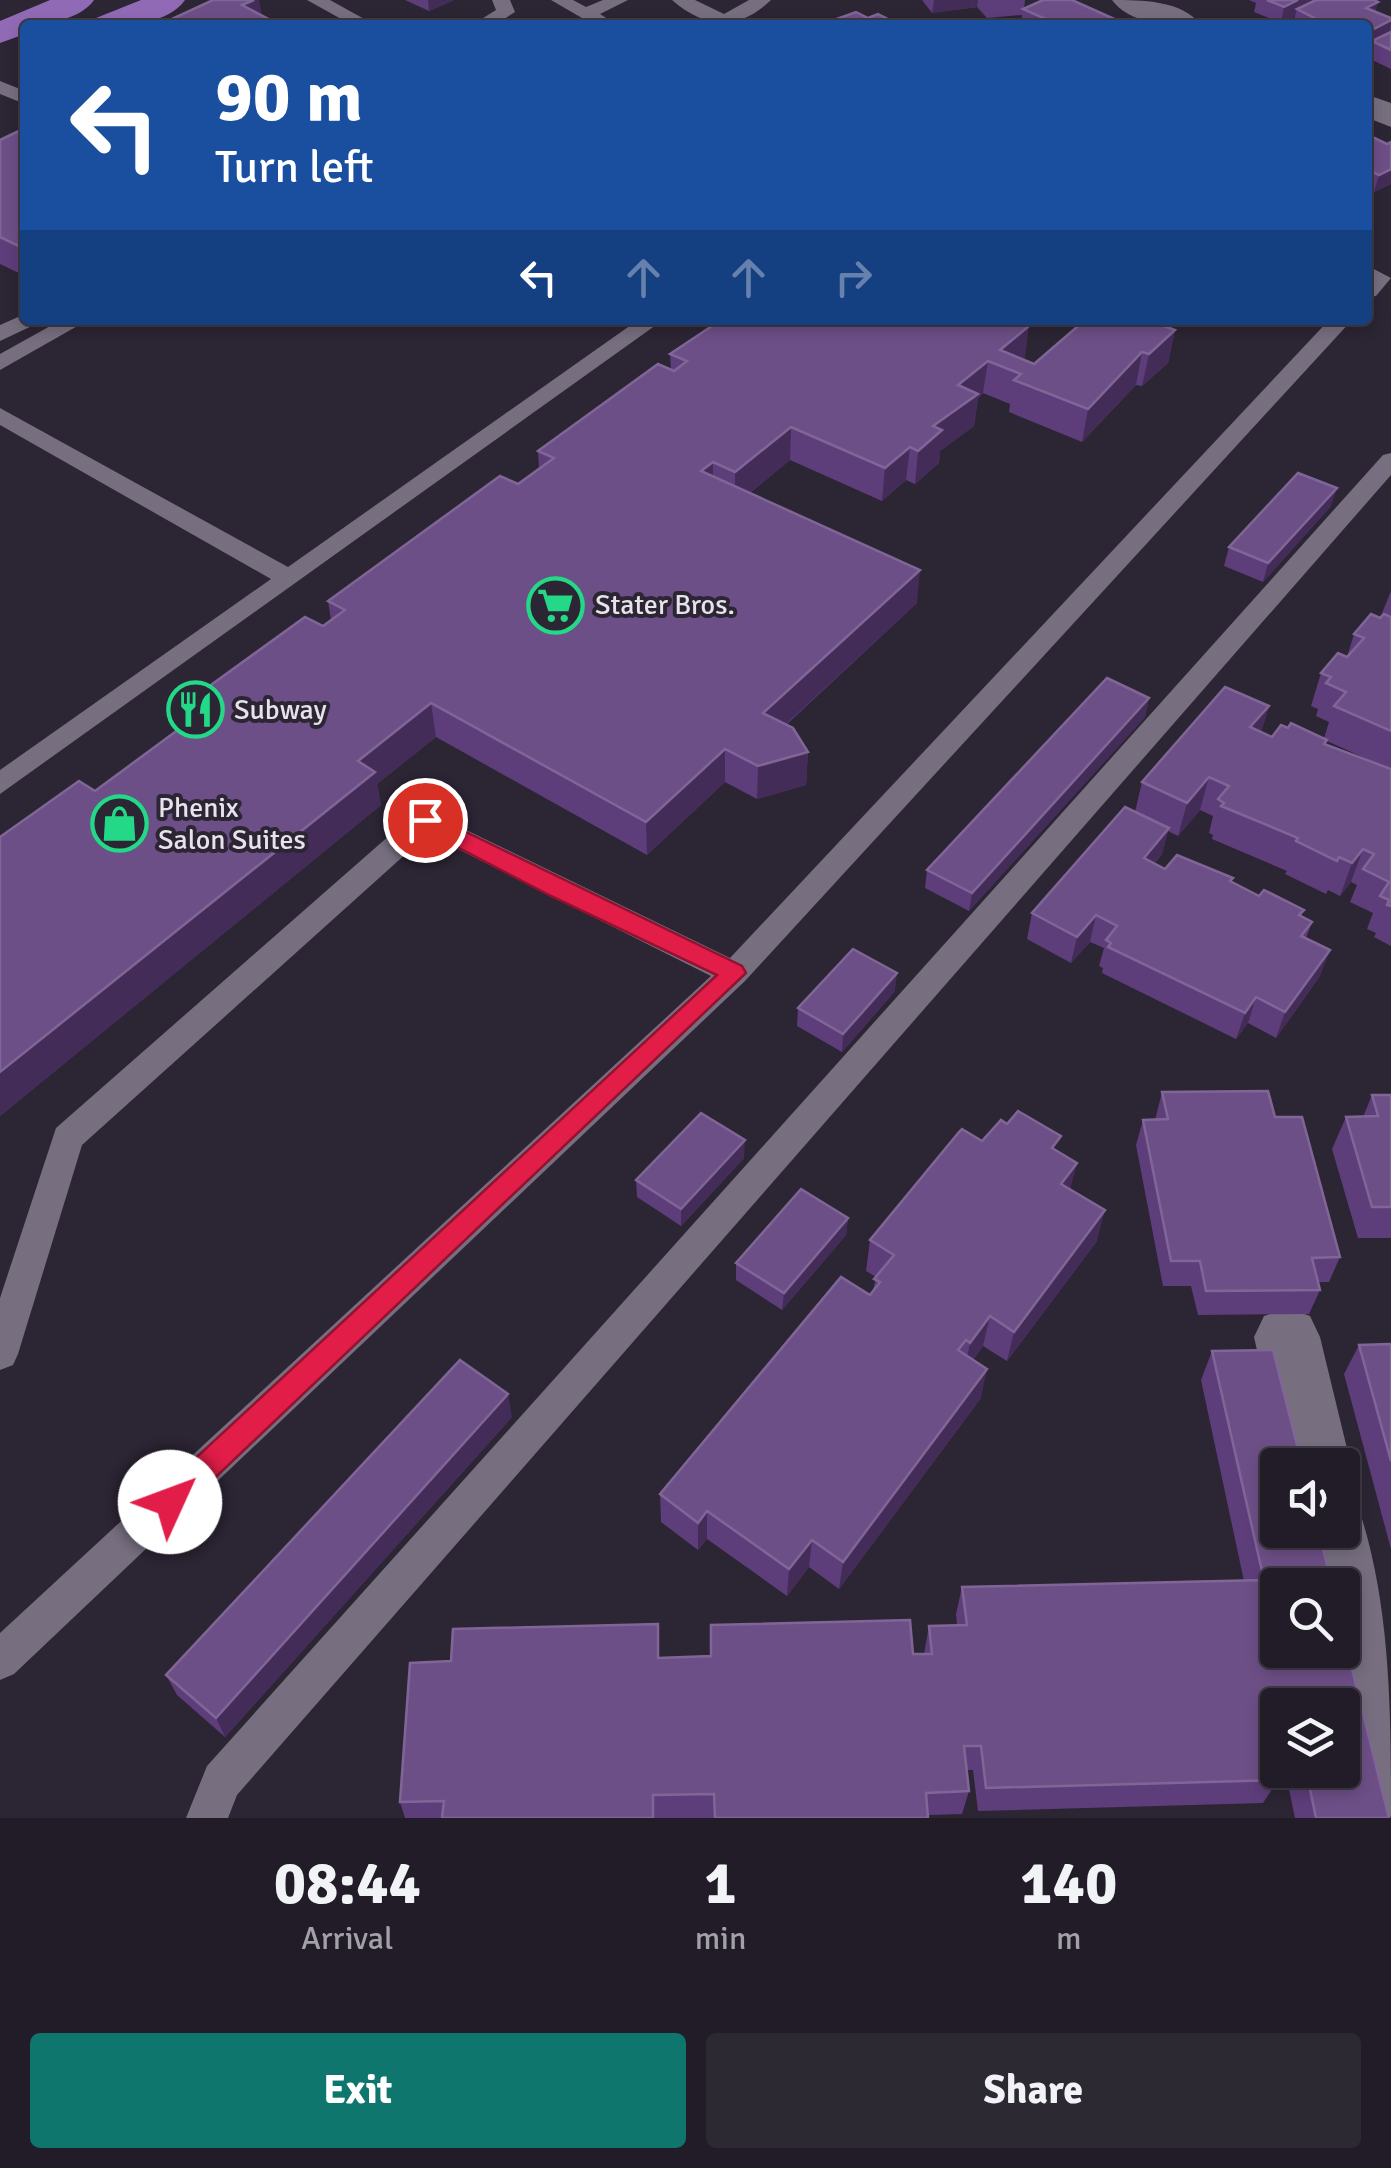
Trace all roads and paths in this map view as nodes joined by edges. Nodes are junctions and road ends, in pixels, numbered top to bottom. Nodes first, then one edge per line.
1 (78, 0) edge
2 (96, 0) edge
3 (169, 0) edge
4 (316, 0) edge
5 (501, 0) edge
6 (560, 0) edge
7 (619, 0) edge
8 (681, 0) edge
9 (762, 0) edge
10 (1128, 0) edge
11 (586, 14) junction
12 (31, 20) edge
13 (68, 20) edge
14 (120, 20) edge
15 (356, 20) edge
16 (491, 20) edge
17 (597, 20) edge
18 (723, 20) edge
19 (727, 20) edge
20 (1174, 20) edge
21 (68, 325) edge
22 (645, 325) edge
23 (1336, 325) edge
24 (0, 364) edge
25 (0, 414) edge
26 (1391, 460) edge
27 (288, 578) junction
28 (0, 784) edge
29 (734, 973) junction
30 (1287, 1337) dead end
31 (0, 1354) edge
32 (1313, 1448) edge
33 (1336, 1548) edge
34 (0, 1660) edge
35 (1391, 1779) edge
36 (208, 1818) edge

1 - 12 main road
2 - 13 main road
3 - 14 main road
4 - 15 lane
5 - 16 lane
6 - 11 lane
7 - 11 lane
8 - 18 lane
9 - 19 lane
10 - 20 street
11 - 17 lane
21 - 24 lane
22 - 27 lane
23 - 29 lane
25 - 27 lane
26 - 36 lane
27 - 28 lane
29 - 31 lane
29 - 34 lane
30 - 32 street
33 - 35 street

